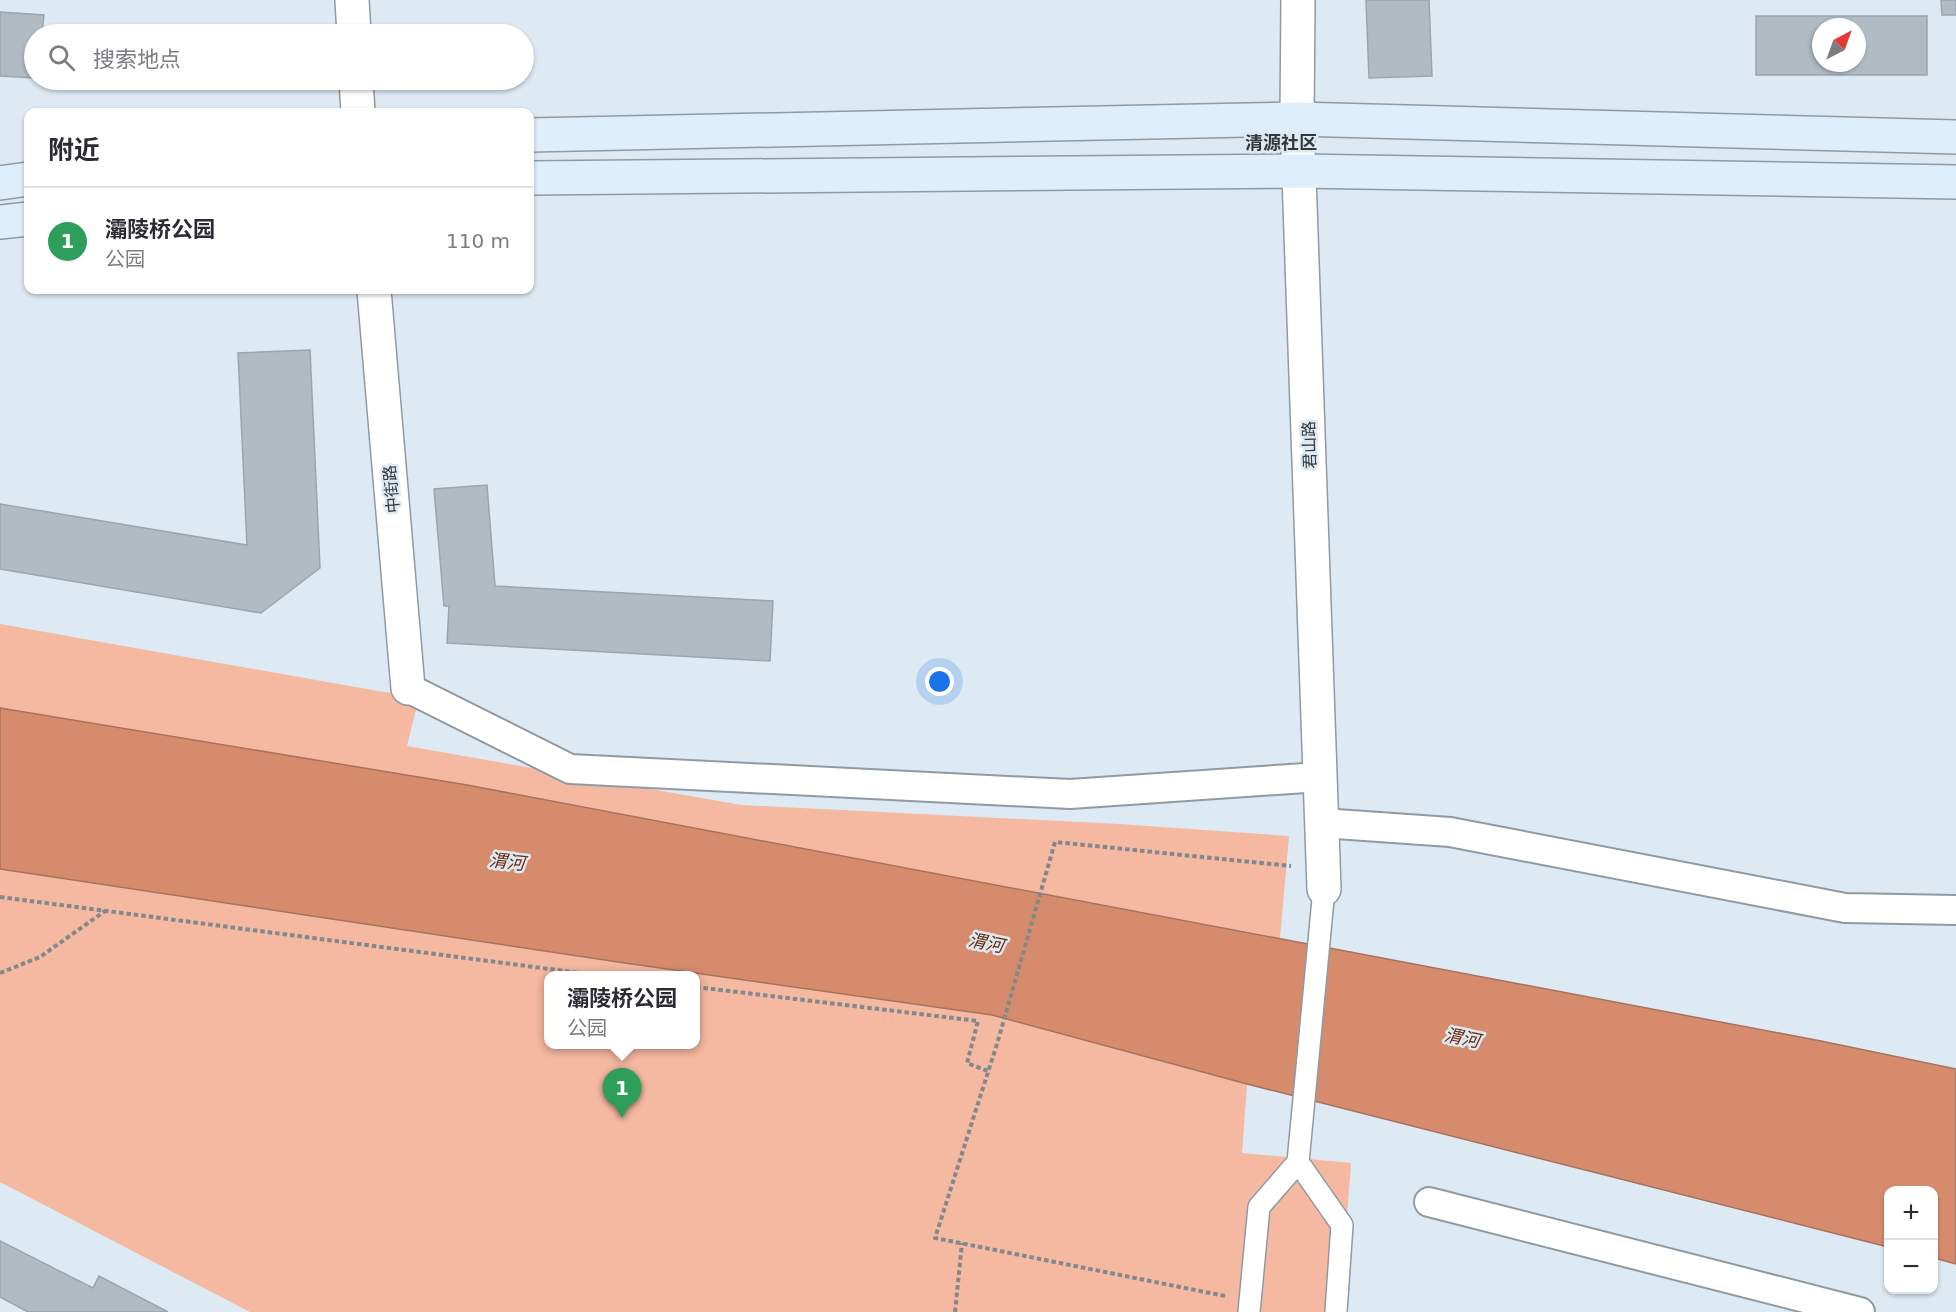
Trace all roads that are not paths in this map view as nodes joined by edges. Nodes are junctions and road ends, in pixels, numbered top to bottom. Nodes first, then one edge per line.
1 (352, 0) edge
2 (1298, 0) edge
3 (353, 24) edge
4 (357, 90) edge
5 (358, 108) edge
6 (1297, 119) junction
7 (534, 135) edge
8 (1956, 137) edge
9 (1299, 171) junction
10 (534, 177) edge
11 (24, 180) edge
12 (1956, 182) edge
13 (0, 183) edge
14 (24, 219) edge
15 (0, 222) edge
16 (374, 294) edge
17 (408, 688) joint
18 (1320, 777) junction
19 (1322, 823) junction
20 (1324, 879) joint
21 (1956, 910) edge
22 (1298, 1162) junction
23 (1429, 1202) dead end
24 (1250, 1307) edge
25 (1336, 1312) edge
26 (1860, 1312) edge

1 - 3 street
2 - 6 street, 君山路
4 - 5 street
6 - 7 main road
6 - 8 main road
6 - 9 street, 君山路
9 - 10 main road
9 - 12 main road
9 - 18 street, 君山路
11 - 13 main road
14 - 15 main road
16 - 17 street, 中街路
17 - 18 street
18 - 19 street, 君山路
19 - 20 street, 君山路
19 - 21 street
20 - 22 street
22 - 24 street
22 - 25 street
23 - 26 street

